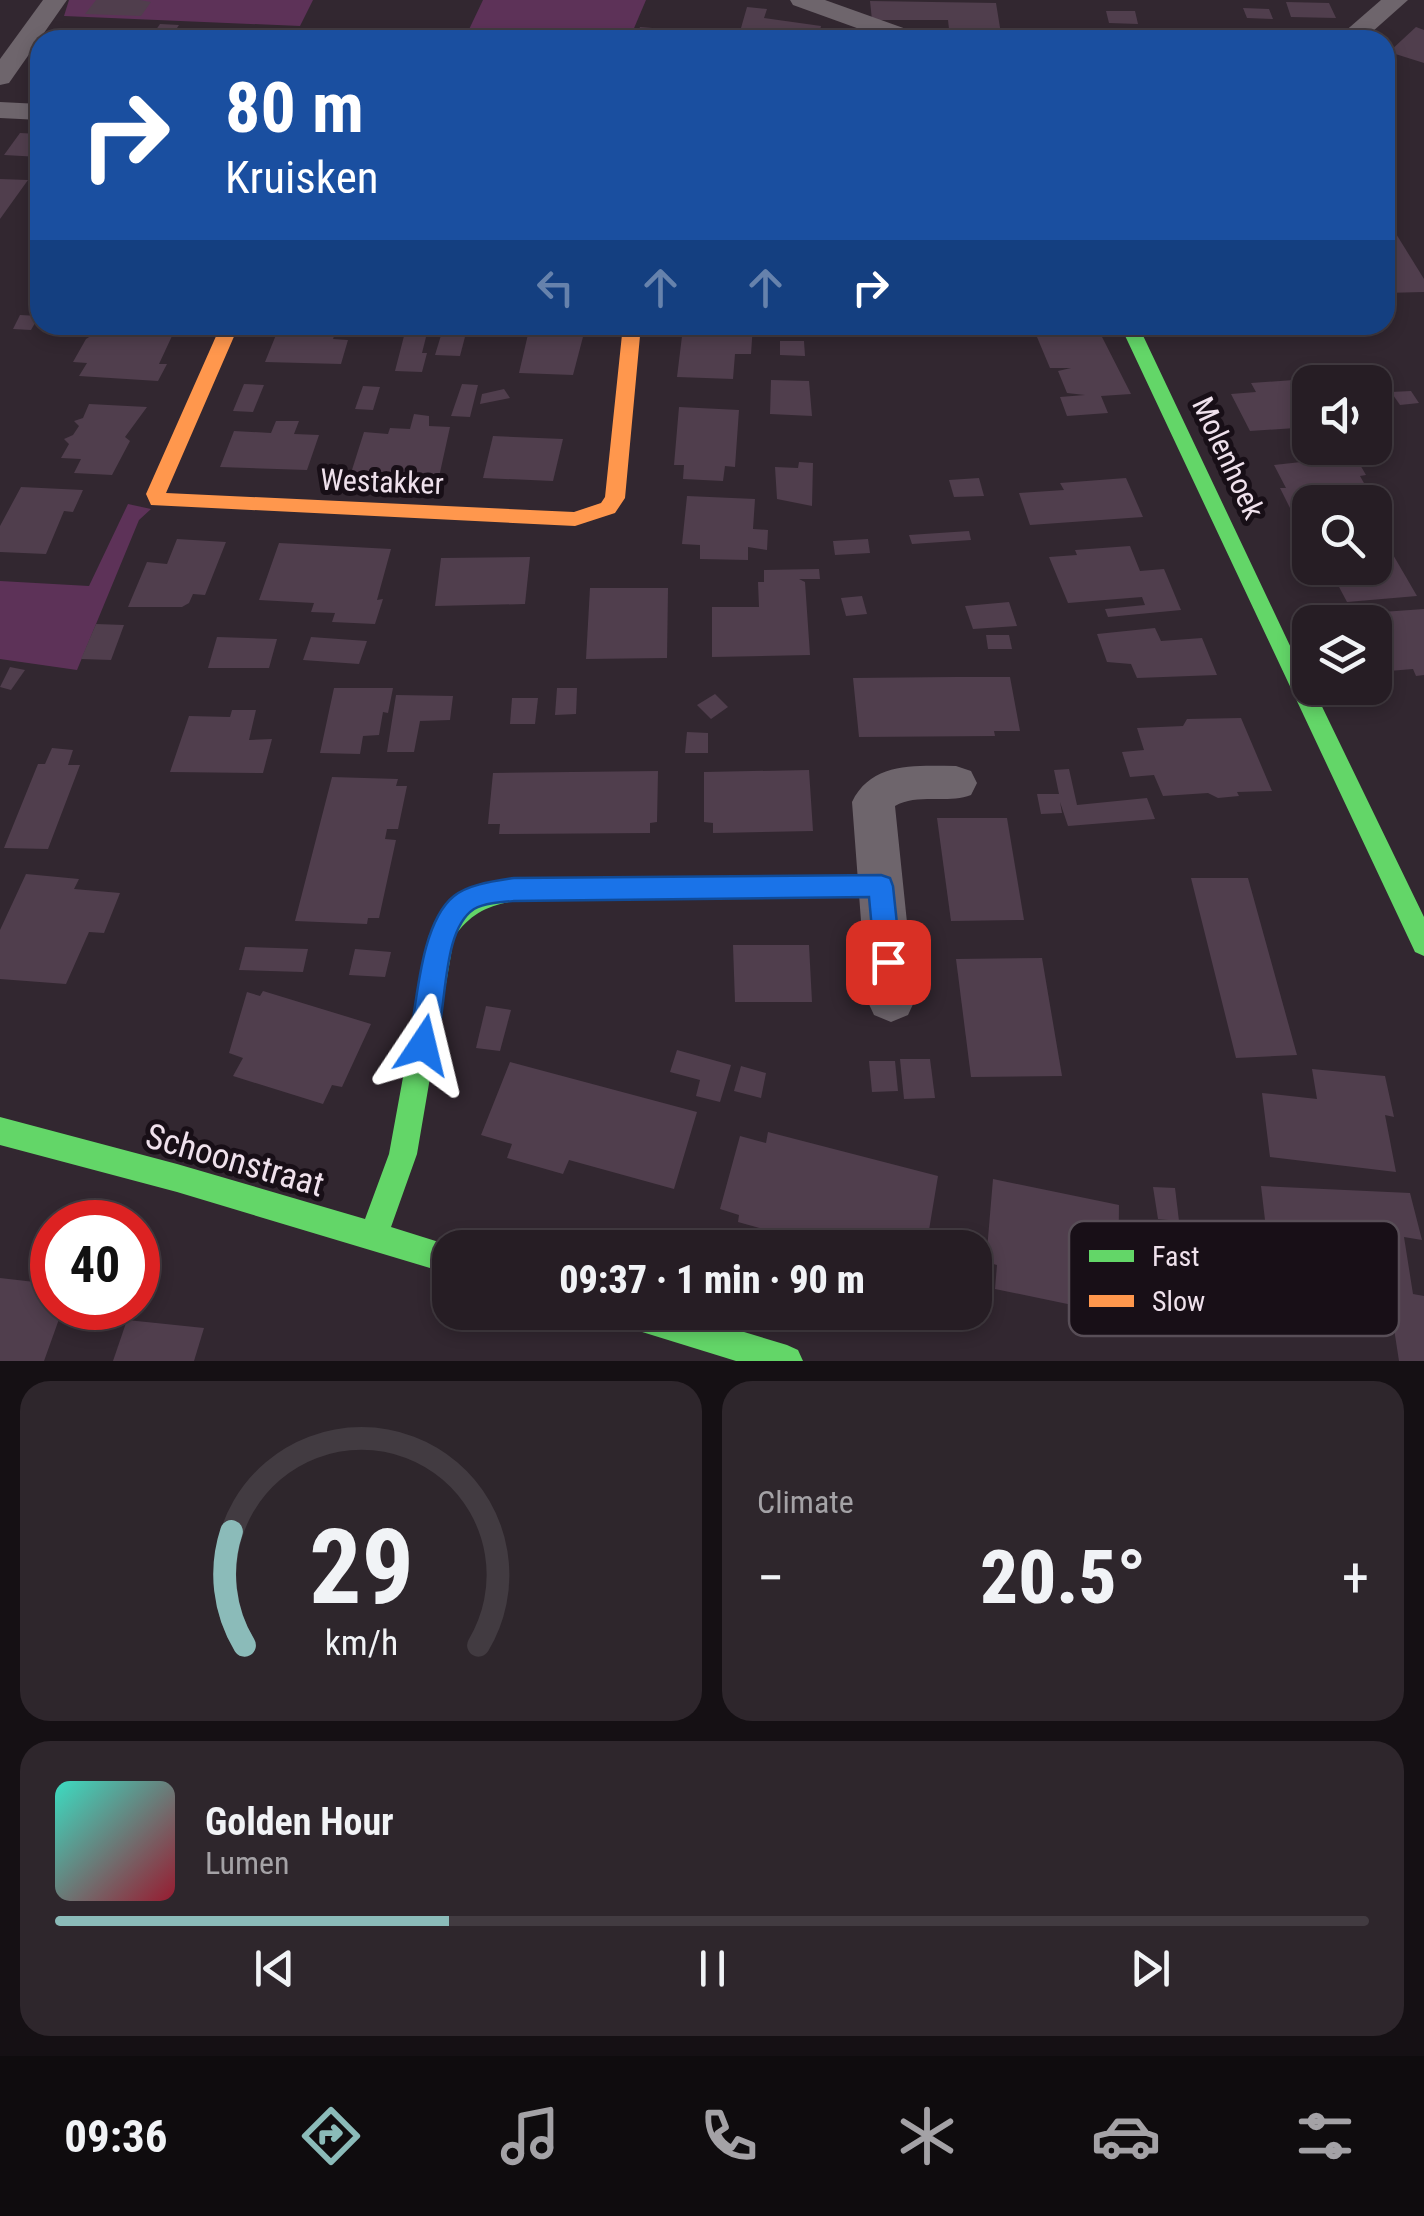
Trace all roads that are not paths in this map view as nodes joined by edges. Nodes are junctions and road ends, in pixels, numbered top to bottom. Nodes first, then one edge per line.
1 (55, 0) edge
2 (802, 0) edge
3 (1396, 0) edge
4 (34, 30) edge
5 (886, 30) edge
6 (1360, 30) edge
7 (30, 35) edge
8 (0, 78) edge
9 (0, 110) edge
10 (30, 112) edge
11 (226, 335) edge
12 (631, 335) edge
13 (1134, 335) edge
14 (956, 783) dead end
15 (881, 886) junction
16 (1424, 944) edge
17 (892, 1000) dead end
18 (0, 1131) edge
19 (373, 1236) junction
20 (432, 1254) edge
21 (686, 1330) edge
22 (788, 1361) edge

1 - 4 street
2 - 5 street
3 - 6 street
7 - 8 street
9 - 10 street
11 - 12 street, Westakker
13 - 16 street, Molenhoek
14 - 15 street
15 - 17 street
15 - 19 street
18 - 19 street, Schoonstraat
19 - 20 street, Schoonstraat
21 - 22 street

